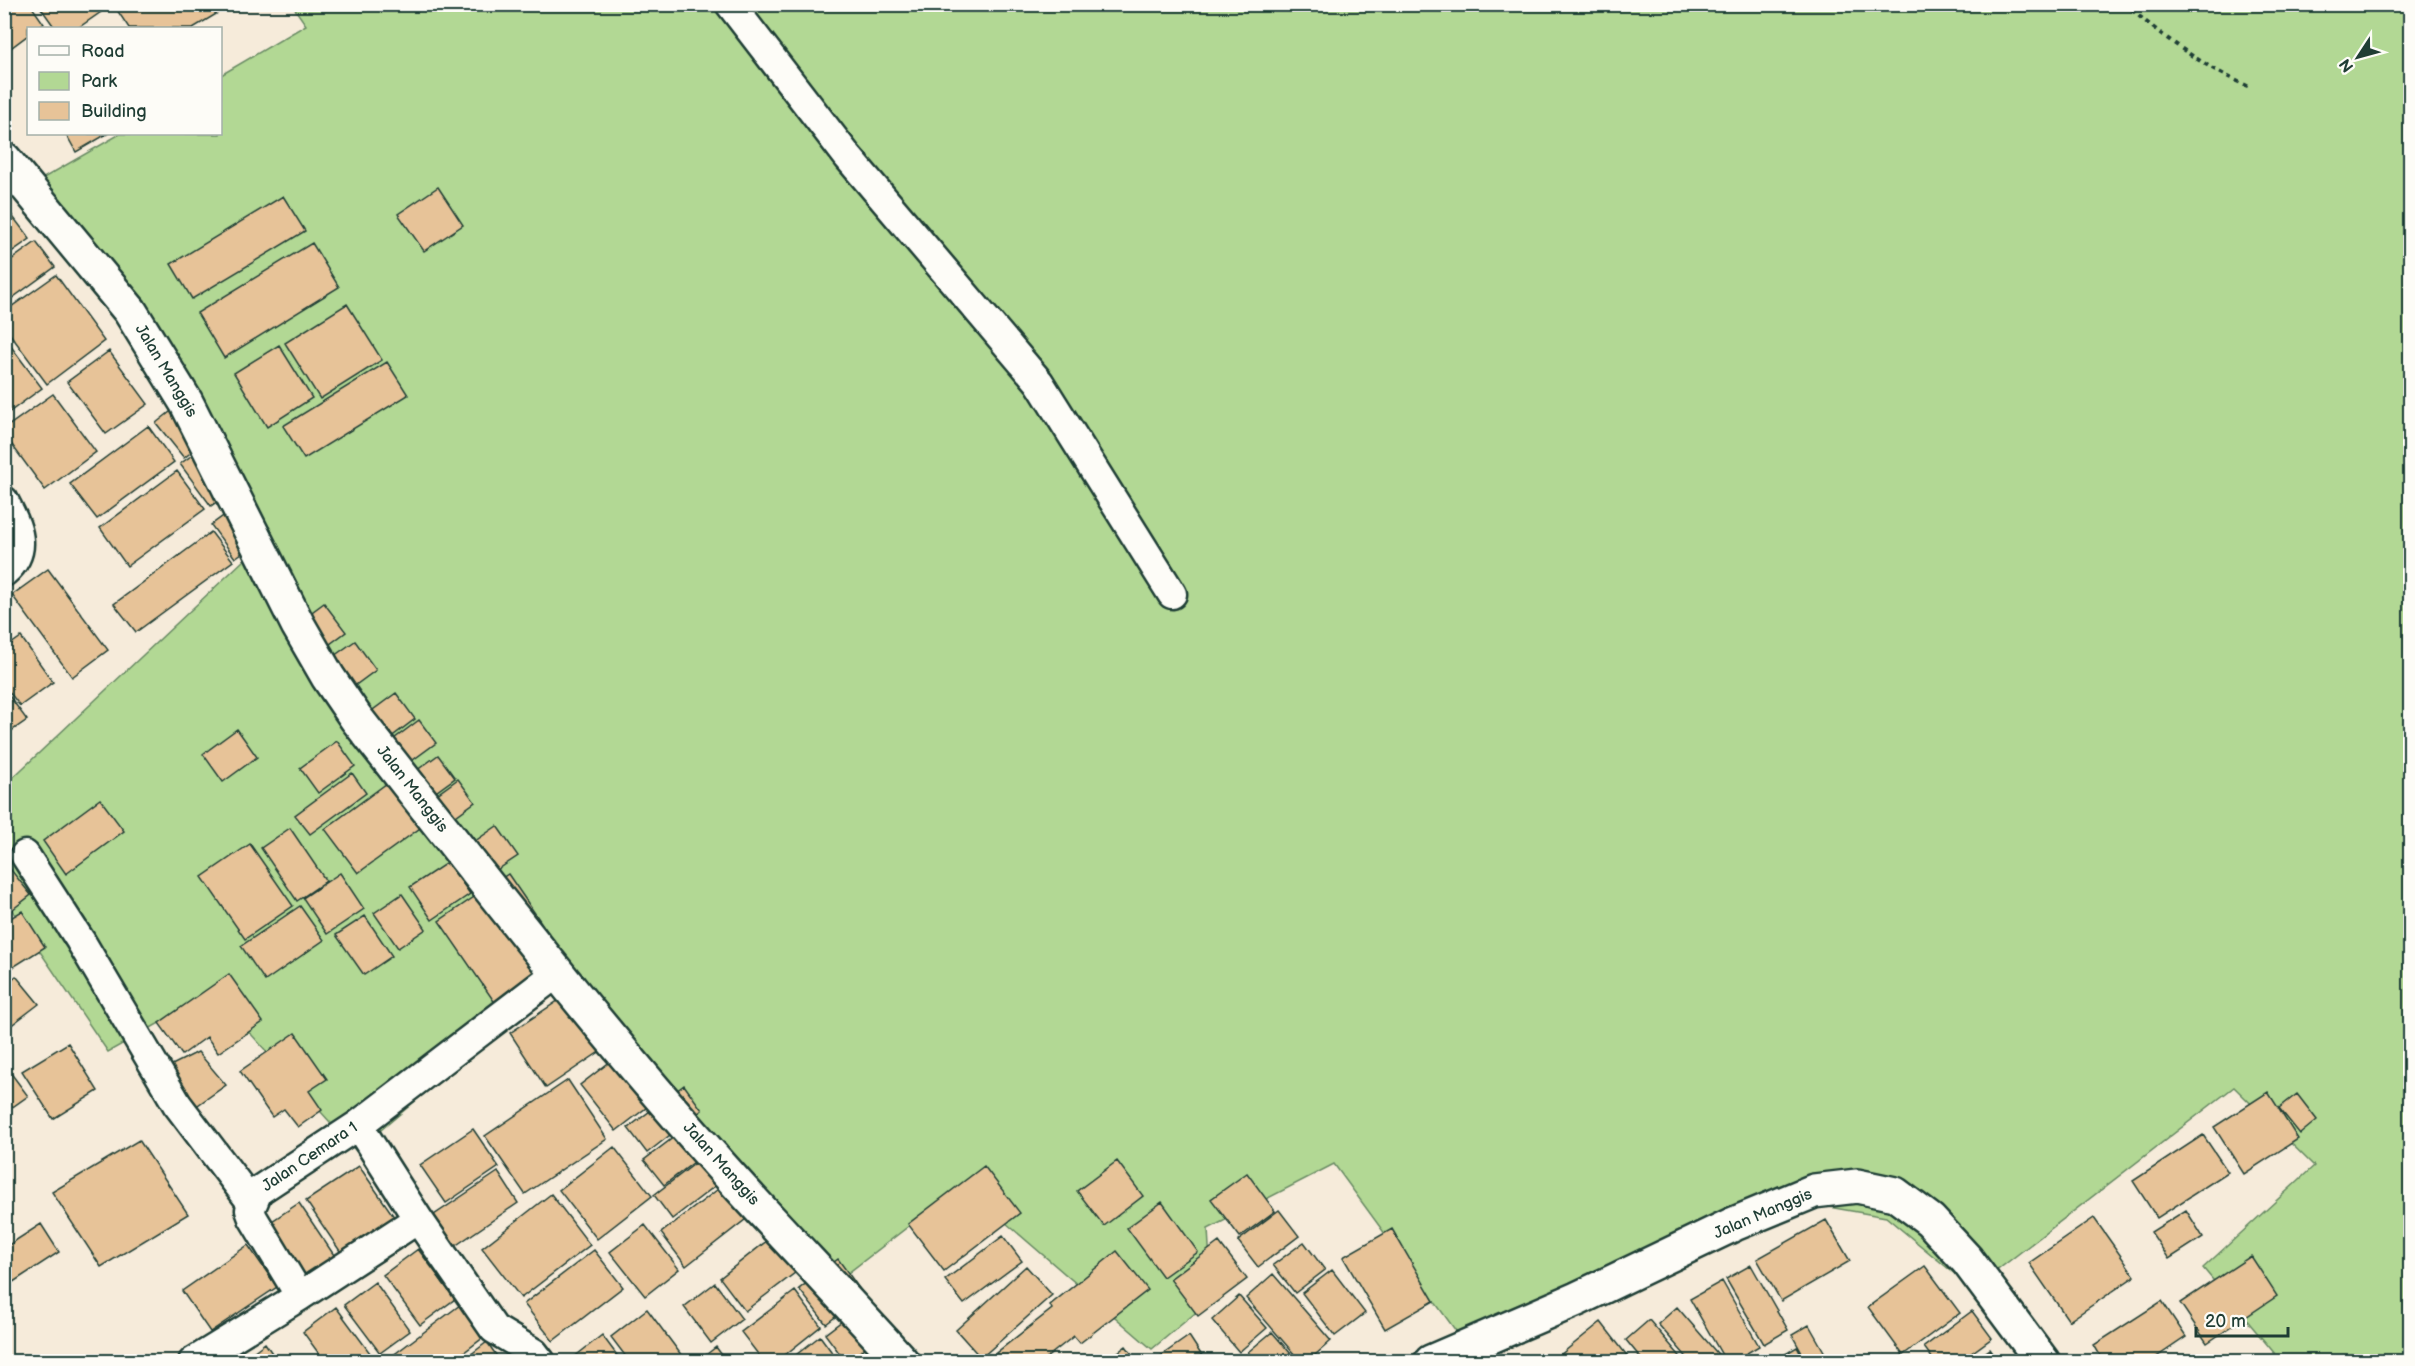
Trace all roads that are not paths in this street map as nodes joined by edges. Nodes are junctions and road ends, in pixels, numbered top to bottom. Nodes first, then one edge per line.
1 (730, 4) edge
2 (4, 159) edge
3 (4, 501) edge
4 (4, 572) edge
5 (1172, 594) dead end
6 (26, 855) dead end
7 (557, 973) junction
8 (358, 1125) junction
9 (252, 1203) junction
10 (418, 1219) junction
11 (300, 1296) junction
12 (193, 1362) edge
13 (541, 1362) edge
14 (902, 1362) edge
15 (1431, 1362) edge
16 (2043, 1362) edge

1 - 5 street
2 - 7 street, Jalan Manggis
3 - 4 street
6 - 9 street
7 - 8 street, Jalan Cemara 1
7 - 14 street, Jalan Manggis
8 - 9 street, Jalan Cemara 1
8 - 10 street
9 - 11 street, Jalan Cemara 1
10 - 11 street
10 - 13 street
11 - 12 street
15 - 16 street, Jalan Manggis

